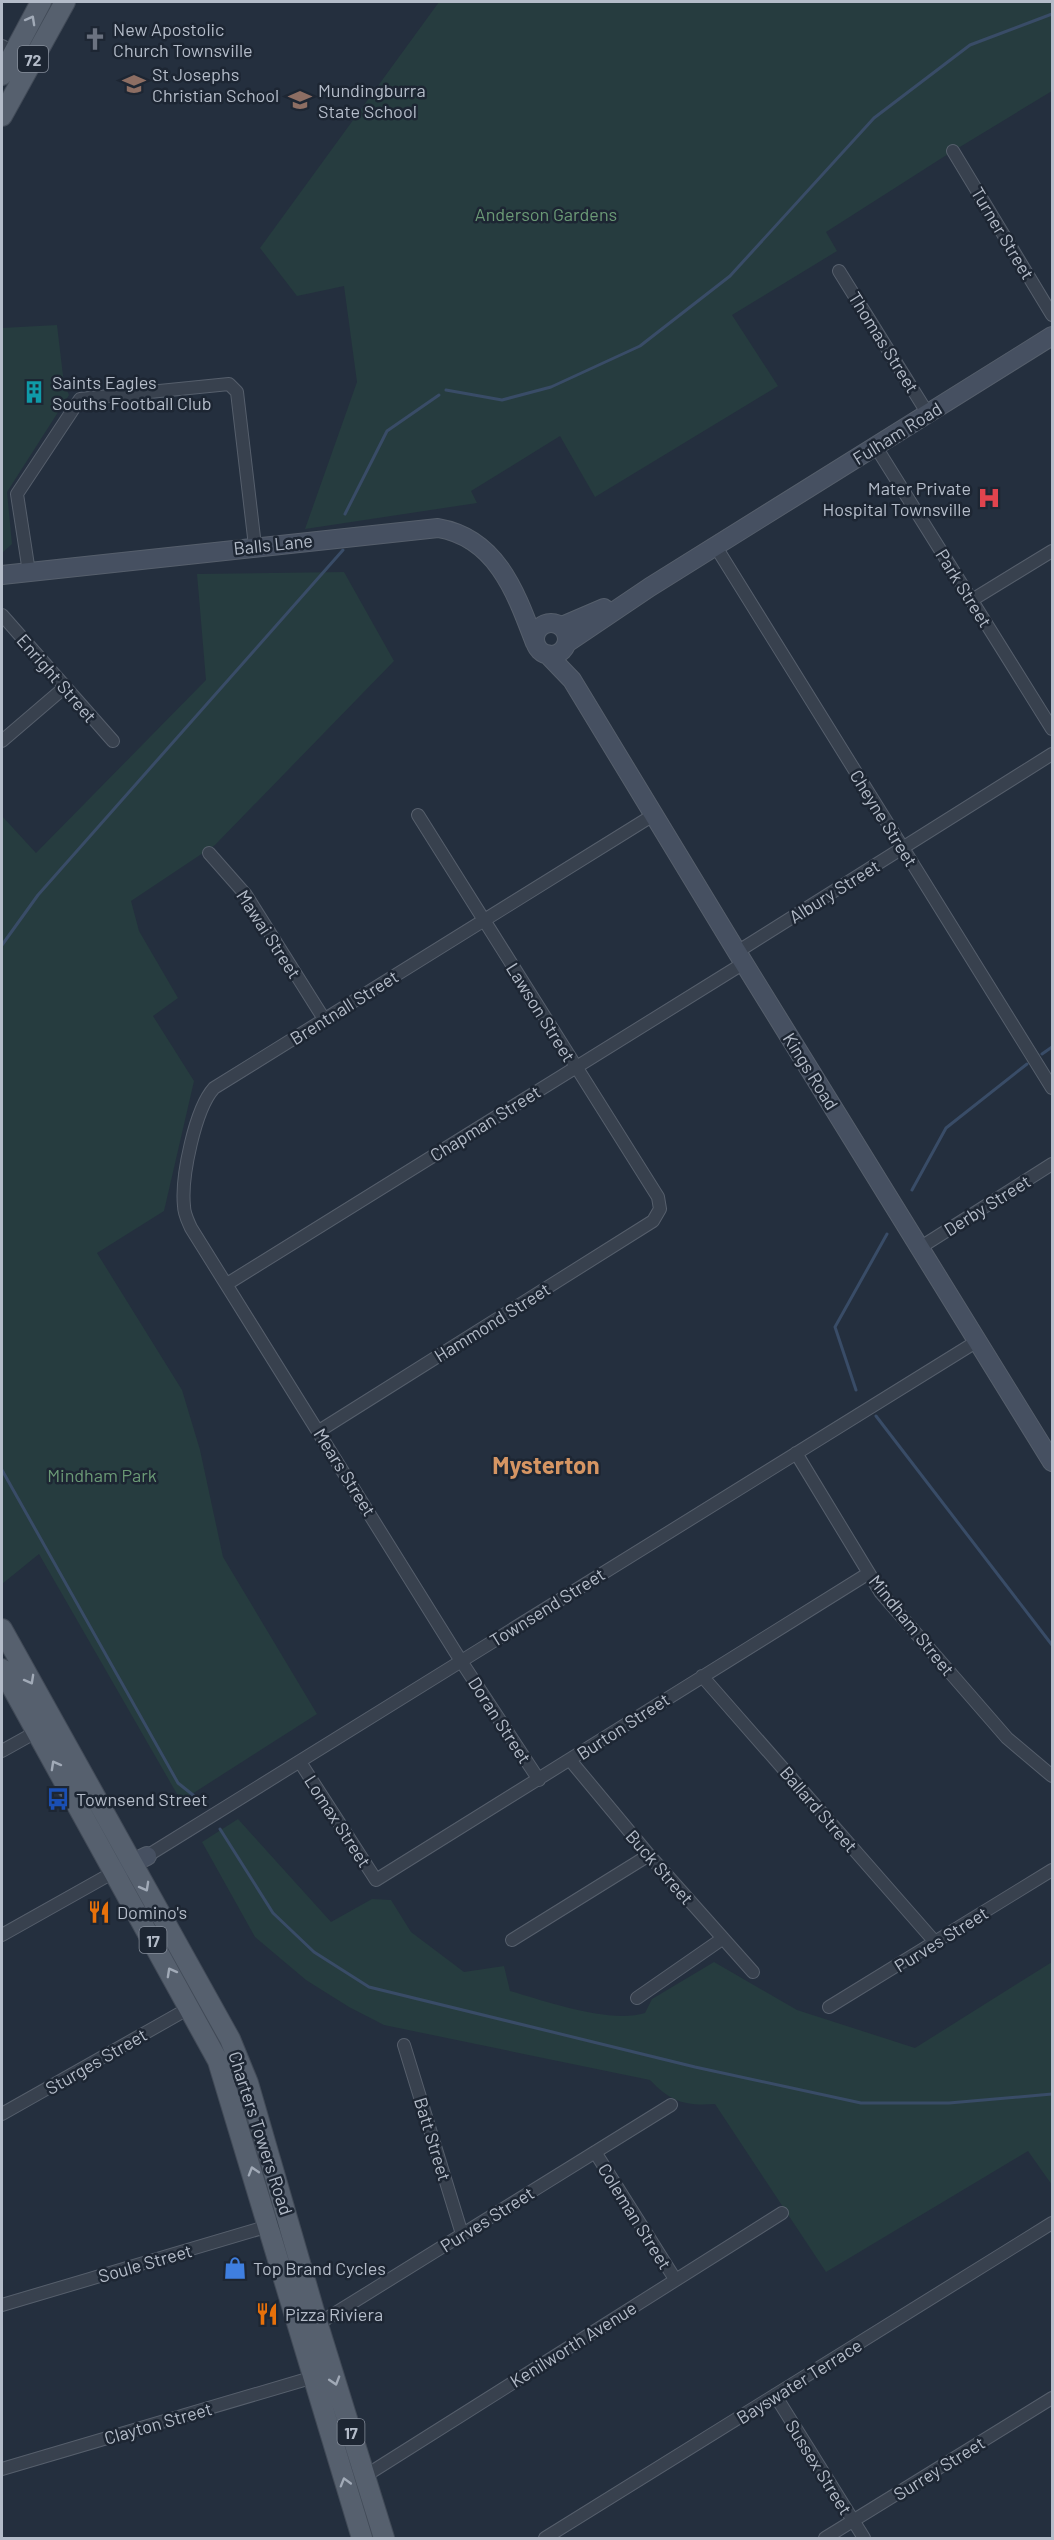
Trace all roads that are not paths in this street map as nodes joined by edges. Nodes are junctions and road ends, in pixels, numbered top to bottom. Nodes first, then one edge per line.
1 (41, 2) edge
2 (65, 2) edge
3 (7, 50) edge
4 (31, 62) junction
5 (2, 75) edge
6 (2, 116) edge
7 (953, 151) dead end
8 (839, 271) dead end
9 (1053, 315) edge
10 (1053, 336) edge
11 (928, 414) junction
12 (876, 447) junction
13 (255, 546) junction
14 (716, 547) junction
15 (1053, 551) edge
16 (29, 572) junction
17 (2, 575) edge
18 (516, 594) junction
19 (972, 600) junction
20 (2, 615) edge
21 (555, 640) junction
22 (65, 687) junction
23 (1053, 729) edge
24 (2, 741) edge
25 (113, 741) dead end
26 (1053, 754) edge
27 (655, 814) junction
28 (418, 815) dead end
29 (903, 848) junction
30 (209, 853) dead end
31 (484, 921) junction
32 (740, 957) junction
33 (324, 1019) junction
34 (576, 1067) junction
35 (1053, 1088) edge
36 (1053, 1164) edge
37 (660, 1209) joint
38 (921, 1247) junction
39 (226, 1284) junction
40 (979, 1340) junction
41 (319, 1431) junction
42 (796, 1453) junction
43 (1053, 1461) edge
44 (869, 1573) junction
45 (2, 1629) edge
46 (461, 1661) junction
47 (2, 1669) edge
48 (702, 1676) junction
49 (36, 1732) junction
50 (2, 1751) edge
51 (570, 1760) junction
52 (300, 1762) junction
53 (1053, 1776) edge
54 (539, 1780) junction
55 (649, 1856) junction
56 (140, 1860) junction
57 (1053, 1869) edge
58 (114, 1872) junction
59 (376, 1880) joint
60 (2, 1935) edge
61 (722, 1939) junction
62 (512, 1940) dead end
63 (935, 1942) junction
64 (753, 1972) dead end
65 (637, 1998) dead end
66 (191, 2007) junction
67 (829, 2007) dead end
68 (404, 2044) dead end
69 (671, 2105) dead end
70 (2, 2114) edge
71 (595, 2152) junction
72 (782, 2213) dead end
73 (289, 2220) junction
74 (1053, 2223) edge
75 (269, 2227) junction
76 (462, 2234) junction
77 (675, 2280) junction
78 (2, 2305) edge
79 (309, 2328) junction
80 (314, 2377) junction
81 (775, 2396) junction
82 (1053, 2398) edge
83 (2, 2469) edge
84 (365, 2476) junction
85 (853, 2522) junction
86 (362, 2538) edge
87 (384, 2538) edge
88 (545, 2538) edge
89 (825, 2538) edge
90 (864, 2538) edge

3 -> 1 main road, 72
2 - 4 main road, 72
3 - 4 street
3 - 5 main road, 72
4 - 6 main road, 72
7 - 9 street, Turner Street
8 - 11 street, Thomas Street
10 - 11 main road, Fulham Road
11 - 12 main road, Fulham Road
12 - 14 main road, Fulham Road
12 - 19 street, Park Street
13 - 16 main road, Balls Lane
13 - 16 street
13 - 18 main road, Balls Lane
14 - 21 main road, Fulham Road
14 - 29 street, Cheyne Street
15 - 19 street
16 - 17 main road, Balls Lane
18 - 21 main road, Balls Lane
18 - 21 main road, Balls Lane
19 - 23 street, Park Street
20 - 22 street, Enright Street
21 - 27 main road, Kings Road
22 - 24 street
22 - 25 street, Enright Street
26 - 29 street, Albury Street
27 - 31 street, Brentnall Street
27 - 32 main road, Kings Road
28 - 31 street, Lawson Street
29 - 32 street, Albury Street
29 - 35 street, Cheyne Street
30 - 33 street, Mawai Street
31 - 33 street, Brentnall Street
31 - 34 street, Lawson Street
32 - 34 street, Chapman Street
32 - 38 main road, Kings Road
33 - 39 street, Brentnall Street
34 - 37 street, Lawson Street
34 - 39 street, Chapman Street
36 - 38 street, Derby Street
37 - 41 street, Hammond Street
38 - 40 main road, Kings Road
39 - 41 street, Mears Street
40 - 42 street, Townsend Street
40 - 43 main road, Kings Road
41 - 46 street, Mears Street
42 - 44 street, Mindham Street
42 - 46 street, Townsend Street
44 - 48 street, Burton Street
44 - 53 street, Mindham Street
45 -> 56 main road, Charters Towers Road / 17
46 - 52 street, Townsend Street
46 - 54 street, Doran Street
47 - 49 main road, Charters Towers Road / 17
48 - 51 street, Burton Street
48 - 63 street, Ballard Street
49 - 50 street
58 -> 49 main road, Charters Towers Road / 17
51 - 54 street, Burton Street
51 - 55 street, Buck Street
52 - 56 street, Townsend Street
52 - 59 street, Lomax Street
54 - 59 street, Burton Street
55 - 61 street, Buck Street
55 - 62 street
56 - 58 main road, Townsend Street
56 -> 73 main road, Charters Towers Road / 17
57 - 63 street, Purves Street
58 - 60 street
66 -> 58 main road, Charters Towers Road / 17
61 - 64 street, Buck Street
61 - 65 street
63 - 67 street, Purves Street
66 - 70 street, Sturges Street
75 -> 66 main road, Charters Towers Road / 17
68 - 76 street, Batt Street
69 - 71 street, Purves Street
71 - 76 street, Purves Street
71 - 77 street, Coleman Street
72 - 77 street, Kenilworth Avenue
73 - 75 street, Soule Street
73 - 79 main road, Charters Towers Road / 17
74 - 81 street, Bayswater Terrace
75 - 78 street, Soule Street
75 - 79 main road, Charters Towers Road / 17
76 - 79 street, Purves Street
77 - 84 street, Kenilworth Avenue
79 - 80 main road, Charters Towers Road / 17
79 -> 84 main road, Charters Towers Road / 17
80 - 83 street, Clayton Street
86 -> 80 main road, Charters Towers Road / 17
81 - 85 street, Sussex Street
81 - 88 street, Bayswater Terrace
82 - 85 street, Surrey Street
84 - 87 main road, Charters Towers Road / 17
85 - 89 street, Surrey Street
85 - 90 street, Sussex Street

